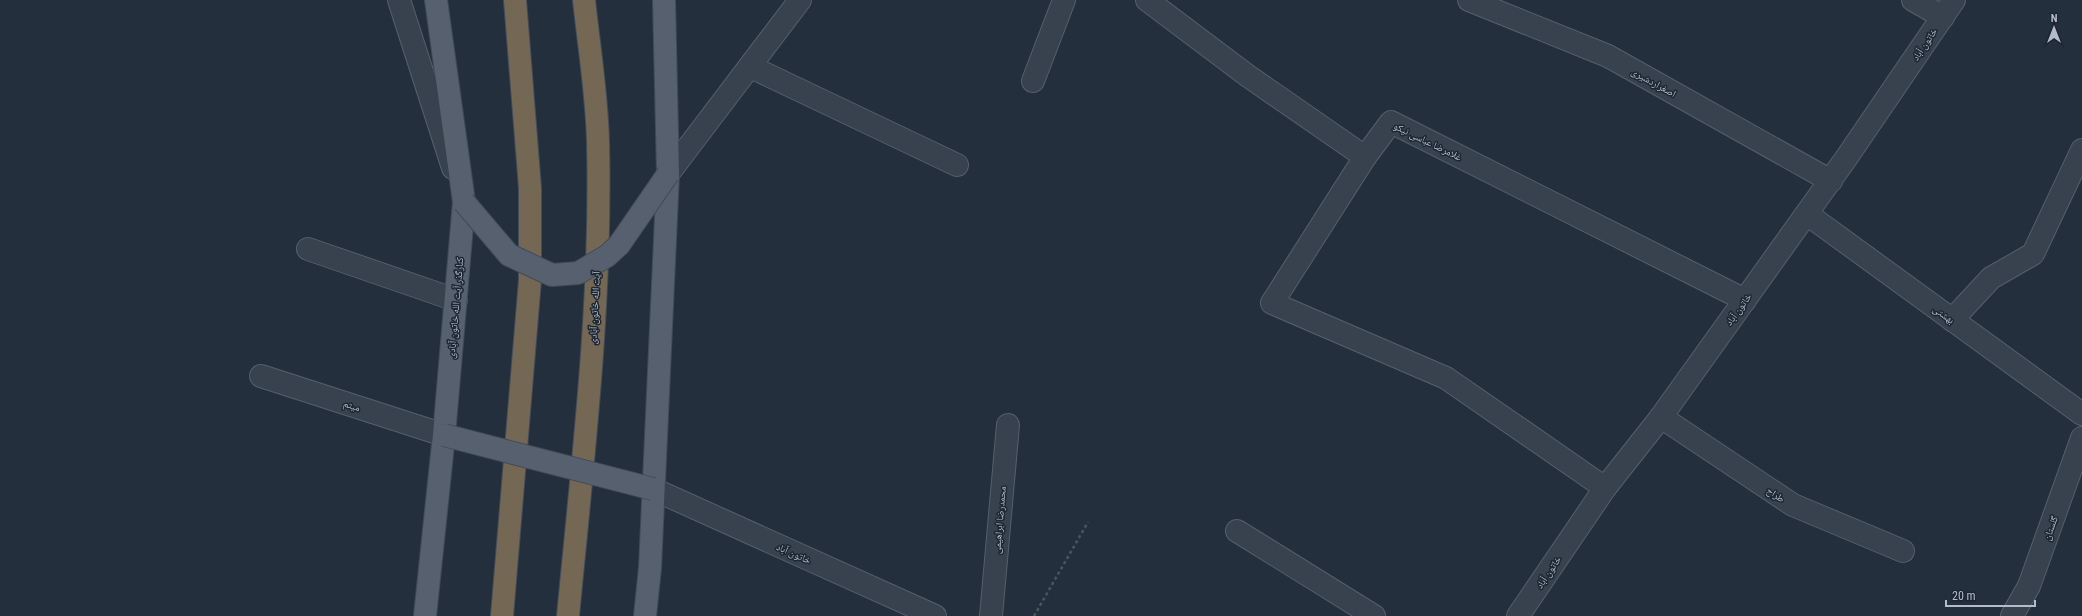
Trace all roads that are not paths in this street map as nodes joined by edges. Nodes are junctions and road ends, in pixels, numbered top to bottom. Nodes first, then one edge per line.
1 (399, 0) edge
2 (436, 0) edge
3 (515, 0) edge
4 (584, 0) edge
5 (664, 0) edge
6 (800, 0) edge
7 (1064, 0) edge
8 (1146, 0) edge
9 (1469, 0) edge
10 (1913, 0) edge
11 (1949, 8) edge
12 (751, 66) junction
13 (1032, 81) dead end
14 (2082, 150) edge
15 (1365, 157) junction
16 (957, 165) dead end
17 (668, 174) junction
18 (1831, 180) junction
19 (464, 202) junction
20 (1806, 214) junction
21 (308, 249) dead end
22 (456, 300) junction
23 (1745, 300) junction
24 (1952, 320) junction
25 (261, 376) dead end
26 (2082, 414) edge
27 (1661, 417) junction
28 (1008, 425) dead end
29 (444, 435) junction
30 (2082, 438) edge
31 (1605, 488) junction
32 (653, 489) junction
33 (1238, 531) dead end
34 (1903, 550) dead end
35 (425, 616) edge
36 (502, 616) edge
37 (568, 616) edge
38 (645, 616) edge
39 (935, 616) edge
40 (991, 616) edge
41 (1374, 616) edge
42 (1518, 616) edge
43 (2012, 616) edge

1 - 19 street
2 - 19 main road, کنارگذر آیت الله خاتون آبادی
3 - 36 highway
4 - 37 highway, آیت الله خاتون آبادی
5 - 17 main road
6 - 12 street
7 - 13 street
8 - 15 street
9 - 18 street, اصغراردشیری
10 - 11 street
11 - 18 street, خاتون آباد
12 - 16 street
12 - 17 street
14 - 24 street
15 - 23 street, غلامرضا عباسی نیکو
15 - 31 street
17 - 19 main road, bridge
17 - 32 main road
18 - 20 street, خاتون آباد
19 - 22 main road, کنارگذر آیت الله خاتون آبادی
20 - 23 street, خاتون آباد
20 - 24 street, بهشتی
21 - 22 street
22 - 29 main road, کنارگذر آیت الله خاتون آبادی
23 - 27 street, خاتون آباد
24 - 26 street, بهشتی
25 - 29 street, میثم
27 - 31 street, خاتون آباد
27 - 34 street, طراح
28 - 40 street, محمدرضا ابراهیمی
29 - 32 main road, bridge
29 - 35 main road, کنارگذر آیت الله خاتون آبادی
30 - 43 street, گلستان
31 - 42 street, خاتون آباد
32 - 38 main road
32 - 39 street, خاتون آباد
33 - 41 street

